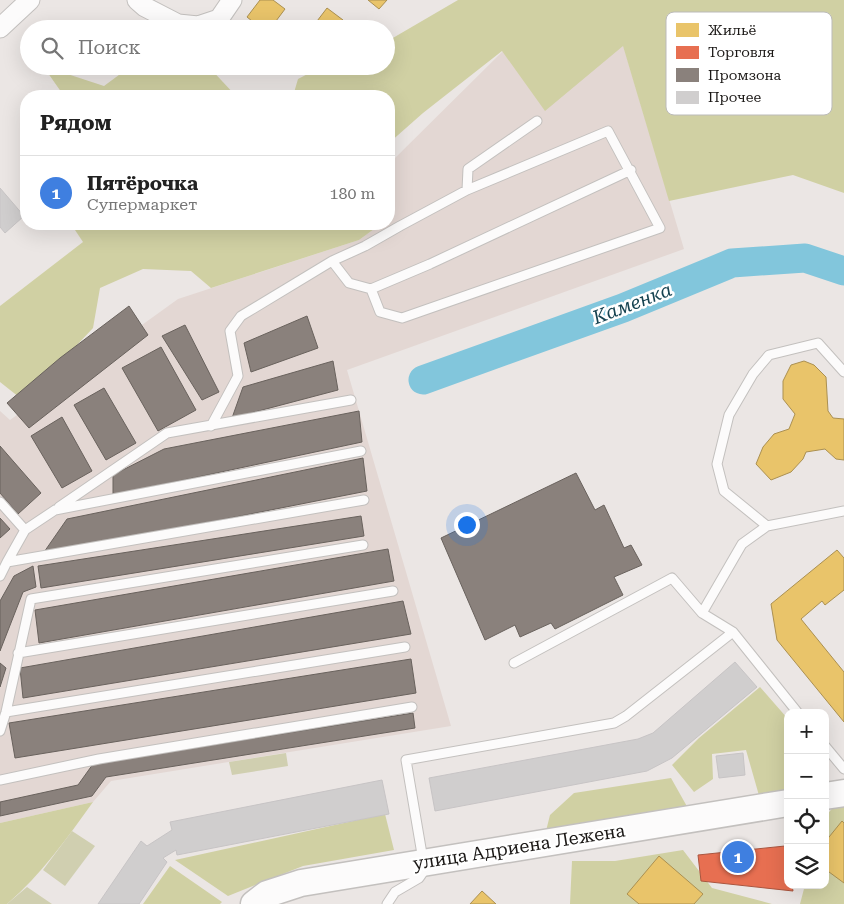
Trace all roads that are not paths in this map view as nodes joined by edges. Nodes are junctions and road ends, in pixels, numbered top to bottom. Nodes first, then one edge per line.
1 (30, 0) edge
2 (137, 0) edge
3 (232, 0) edge
4 (170, 20) edge
5 (216, 20) edge
6 (0, 28) edge
7 (537, 121) dead end
8 (631, 170) junction
9 (468, 190) junction
10 (395, 229) edge
11 (393, 230) edge
12 (332, 261) junction
13 (371, 289) junction
14 (844, 372) edge
15 (351, 400) dead end
16 (211, 426) junction
17 (361, 451) dead end
18 (364, 500) dead end
19 (0, 502) edge
20 (55, 510) junction
21 (844, 511) edge
22 (767, 526) junction
23 (25, 530) junction
24 (363, 546) dead end
25 (7, 562) junction
26 (0, 576) edge
27 (392, 591) dead end
28 (702, 613) junction
29 (733, 632) junction
30 (405, 647) dead end
31 (18, 653) junction
32 (514, 663) dead end
33 (412, 707) dead end
34 (795, 709) edge
35 (6, 712) junction
36 (0, 732) edge
37 (829, 751) edge
38 (844, 769) edge
39 (0, 780) edge
40 (844, 793) edge
41 (829, 795) edge
42 (784, 803) edge
43 (427, 862) junction
44 (254, 904) edge
45 (387, 904) edge

1 - 6 street
2 - 4 street
3 - 5 street
7 - 9 lane
8 - 9 lane
8 - 13 lane
8 - 13 lane
9 - 10 lane
11 - 12 lane
12 - 13 lane
12 - 16 lane
14 - 22 lane
15 - 16 lane
16 - 20 lane
17 - 20 lane
18 - 25 lane
19 - 23 lane
20 - 23 lane
21 - 22 lane
22 - 28 lane
23 - 25 lane
24 - 31 lane
25 - 26 lane
27 - 31 lane
28 - 29 lane
28 - 32 lane
29 - 34 lane
29 - 43 lane
30 - 35 lane
31 - 35 lane
33 - 39 lane
35 - 36 lane
37 - 38 lane
40 - 41 street
42 - 43 street, улица Адриена Лежена
43 - 44 street, улица Адриена Лежена
43 - 45 lane

